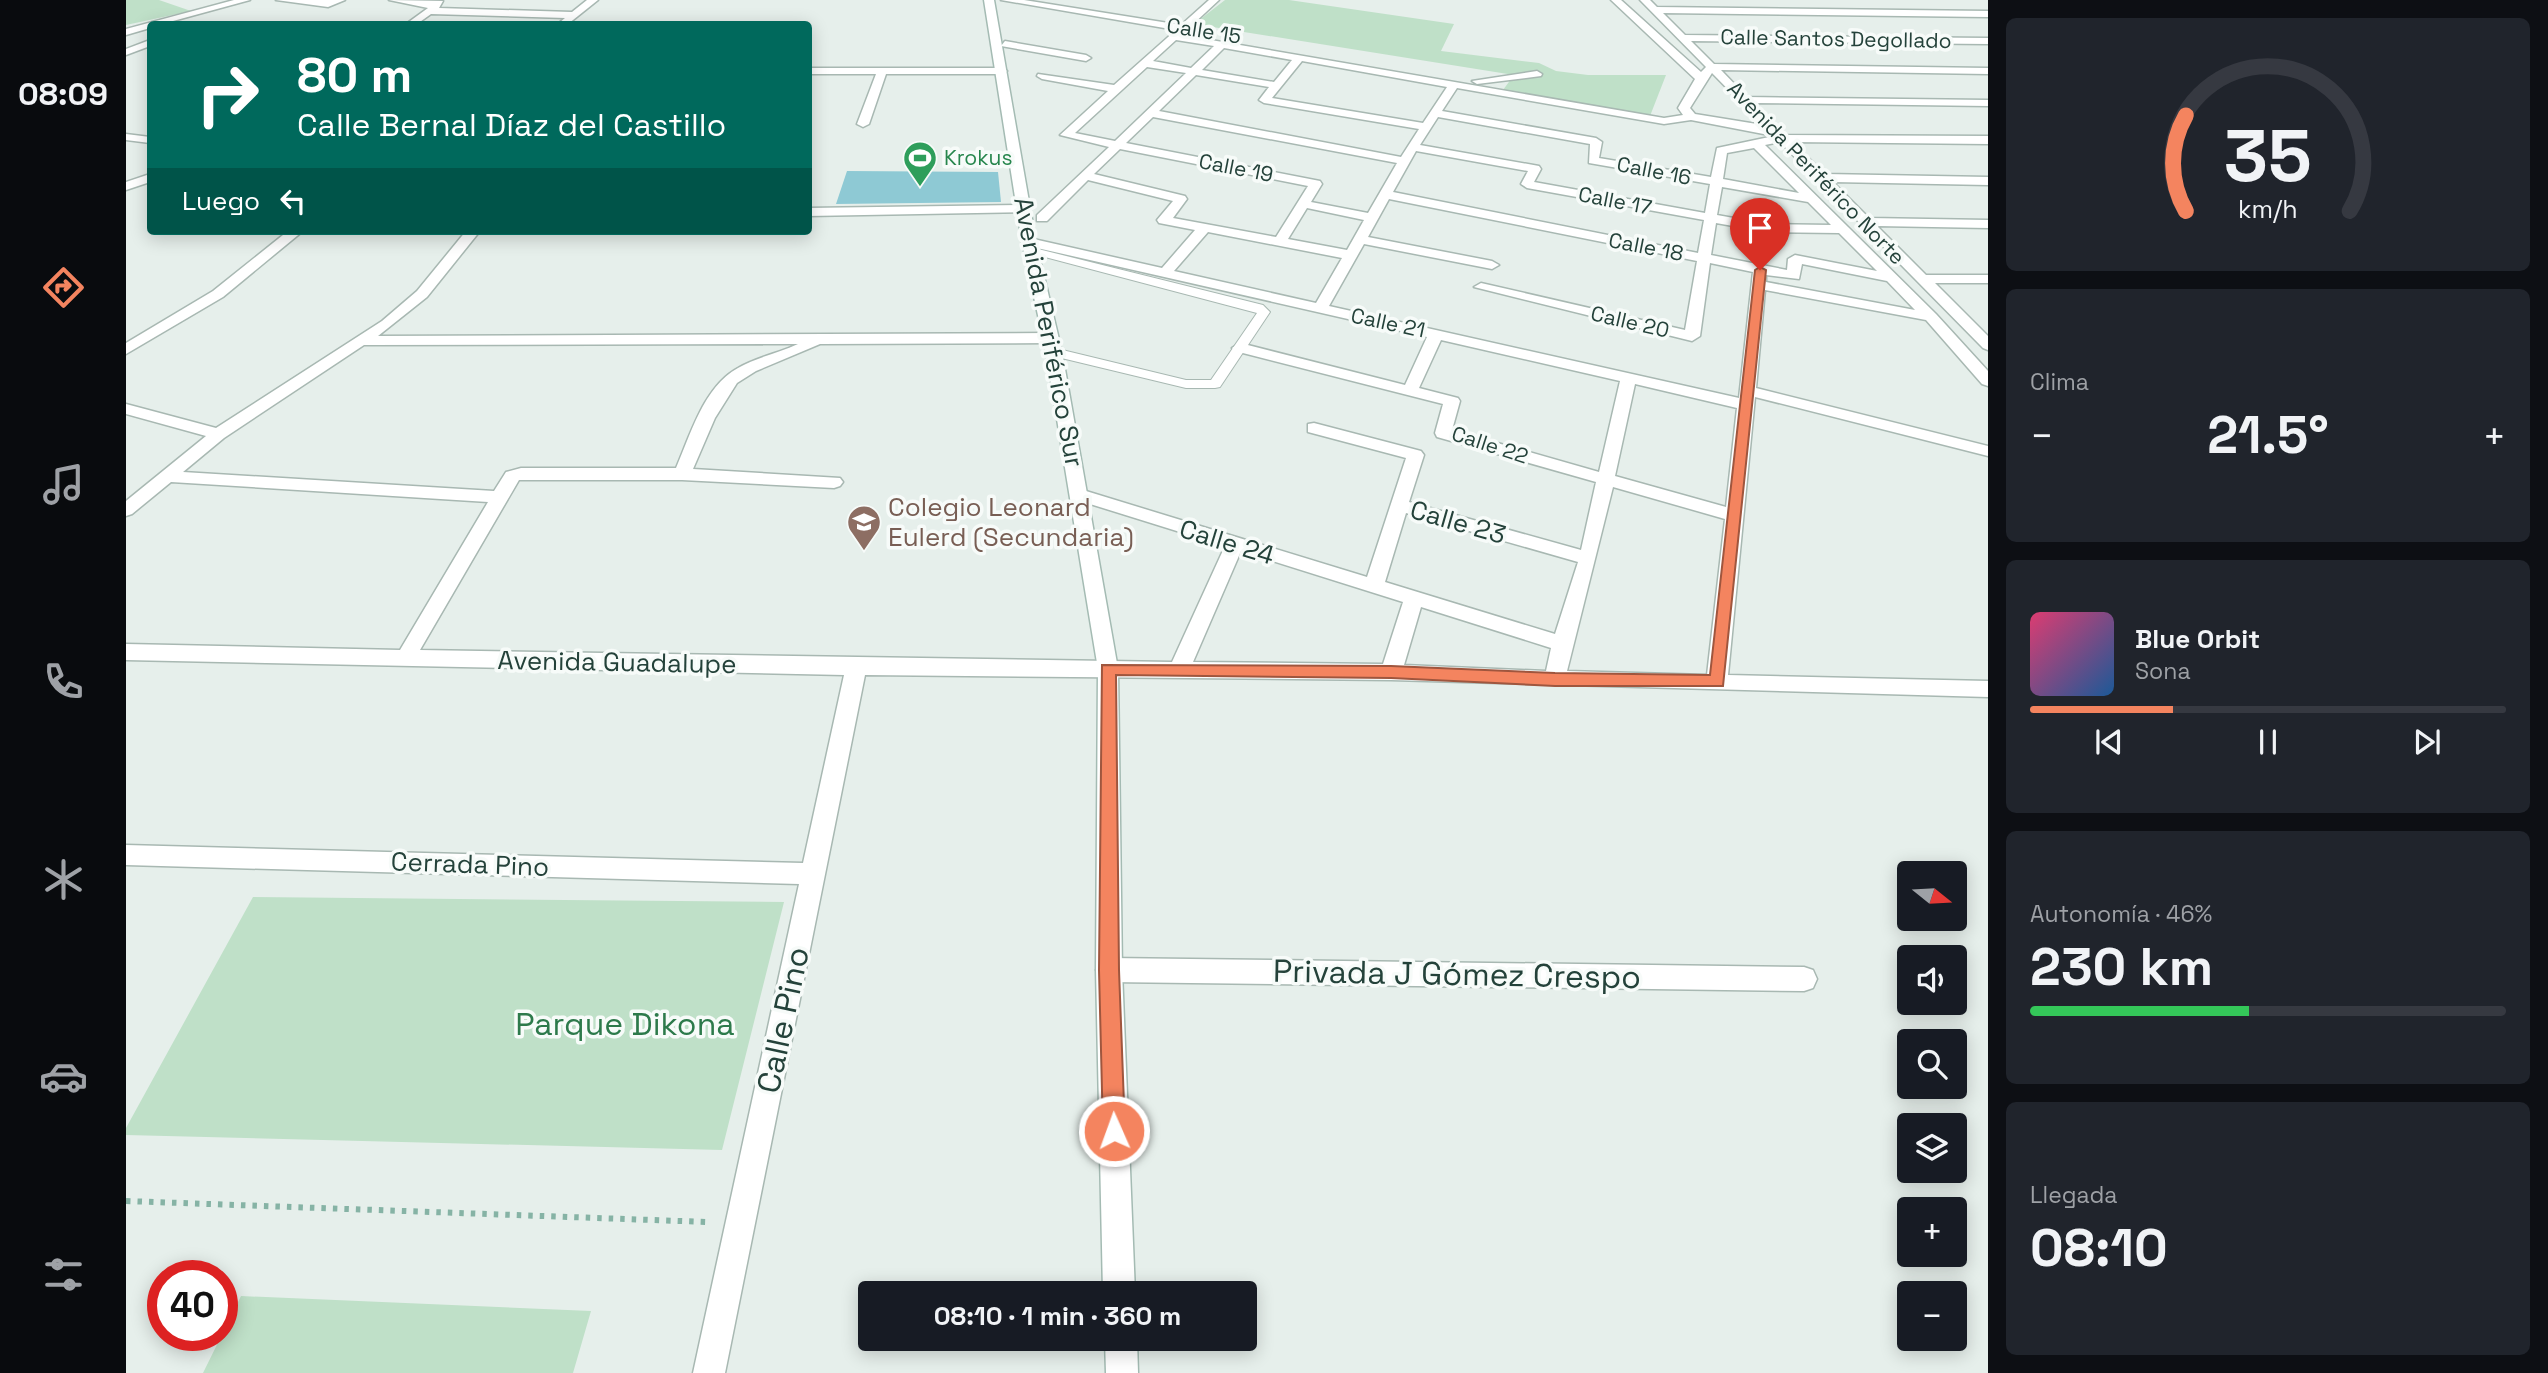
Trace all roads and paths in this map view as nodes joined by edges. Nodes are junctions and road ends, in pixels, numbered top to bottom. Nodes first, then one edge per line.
1 (245, 0) edge
2 (281, 0) edge
3 (340, 0) edge
4 (394, 0) edge
5 (593, 0) edge
6 (989, 0) edge
7 (1006, 0) edge
8 (1214, 0) edge
9 (1616, 0) edge
10 (1645, 0) edge
11 (437, 6) edge
12 (1655, 10) junction
13 (1988, 14) edge
14 (574, 15) junction
15 (181, 21) edge
16 (415, 21) edge
17 (566, 21) edge
18 (147, 26) edge
19 (1183, 28) junction
20 (126, 32) edge
21 (1174, 36) junction
22 (1683, 38) junction
23 (1988, 41) edge
24 (147, 44) edge
25 (1005, 44) dead end
26 (1222, 44) junction
27 (126, 52) edge
28 (1086, 58) dead end
29 (1299, 58) junction
30 (1144, 63) junction
31 (1712, 67) junction
32 (812, 71) edge
33 (1002, 71) junction
34 (1193, 71) junction
35 (1988, 71) edge
36 (882, 72) junction
37 (1390, 73) junction
38 (1537, 74) dead end
39 (1042, 76) dead end
40 (1701, 78) junction
41 (1454, 84) junction
42 (1275, 85) junction
43 (1116, 89) junction
44 (1745, 100) junction
45 (1988, 103) edge
46 (1149, 113) junction
47 (1435, 113) junction
48 (1691, 117) junction
49 (863, 124) dead end
50 (1427, 127) junction
51 (1780, 134) junction
52 (126, 137) edge
53 (147, 140) edge
54 (1988, 140) edge
55 (1757, 144) junction
56 (1117, 145) junction
57 (1413, 147) junction
58 (1404, 161) junction
59 (1086, 176) junction
60 (1822, 178) junction
61 (147, 179) edge
62 (1988, 181) edge
63 (1715, 183) junction
64 (126, 186) edge
65 (1385, 194) junction
66 (1812, 199) junction
67 (1304, 204) junction
68 (812, 212) edge
69 (1034, 213) junction
70 (1371, 217) junction
71 (1710, 219) junction
72 (1863, 222) junction
73 (1988, 224) edge
74 (1205, 228) junction
75 (1842, 229) junction
76 (291, 235) edge
77 (470, 235) edge
78 (1359, 239) junction
79 (1280, 242) junction
80 (1030, 246) junction
81 (1350, 256) junction
82 (1492, 265) dead end
83 (1701, 265) junction
84 (1166, 272) junction
85 (1760, 277) junction
86 (1891, 278) junction
87 (1921, 279) junction
88 (1988, 279) edge
89 (1481, 287) dead end
90 (1320, 309) junction
91 (1931, 317) junction
92 (1436, 334) junction
93 (817, 338) junction
94 (1984, 338) edge
95 (365, 341) junction
96 (1052, 345) junction
97 (1240, 348) junction
98 (126, 349) edge
99 (1965, 357) junction
100 (1988, 360) edge
101 (1629, 376) junction
102 (1988, 381) edge
103 (1411, 389) junction
104 (1747, 398) junction
105 (126, 409) edge
106 (1314, 428) dead end
107 (218, 433) junction
108 (1988, 451) edge
109 (682, 474) junction
110 (164, 475) junction
111 (1604, 480) junction
112 (834, 482) dead end
113 (1080, 495) junction
114 (497, 497) junction
115 (1399, 505) junction
116 (126, 510) edge
117 (1735, 516) junction
118 (1235, 545) junction
119 (1588, 559) junction
120 (1374, 586) junction
121 (1414, 597) junction
122 (1562, 644) junction
123 (126, 652) edge
124 (406, 657) junction
125 (856, 667) junction
126 (1108, 669) junction
127 (1179, 670) junction
128 (1391, 672) junction
129 (1555, 680) junction
130 (1717, 681) junction
131 (1988, 689) edge
132 (126, 855) edge
133 (813, 874) junction
134 (1109, 970) junction
135 (1804, 979) dead end
136 (126, 1200) edge
137 (740, 1224) junction
138 (1119, 1281) edge
139 (1121, 1351) edge
140 (709, 1373) edge
141 (1122, 1373) edge

1 - 15 street
2 - 3 street
4 - 11 street
5 - 14 street
6 - 33 street, Avenida Periférico Sur
7 - 19 street, Calle 15
8 - 19 street
9 - 40 street
10 - 12 street, Avenida Periférico Norte
11 - 14 street
11 - 16 street
12 - 13 street, Calle Santos Degollado
12 - 22 street, Avenida Periférico Norte
14 - 17 street
18 - 20 street
19 - 21 street
19 - 37 street, Calle 15
21 - 26 street
21 - 30 street
22 - 23 street, Calle Santos Degollado
22 - 31 street, Avenida Periférico Norte
24 - 27 street
25 - 28 street
26 - 29 street
26 - 34 street
29 - 37 street
29 - 42 street
30 - 34 street
30 - 43 street
31 - 35 street
31 - 40 street
31 - 44 street, Avenida Periférico Norte
32 - 36 street
33 - 36 street
33 - 69 street, Avenida Periférico Sur
34 - 42 street
34 - 46 street
36 - 49 street
37 - 41 street
38 - 41 street
39 - 43 street
40 - 48 street
41 - 47 street
41 - 48 street
42 - 50 street
43 - 56 street, Calle 19
44 - 45 street
44 - 51 street, Avenida Periférico Norte
46 - 56 street
46 - 58 street
47 - 50 street
47 - 63 street, Calle 16
48 - 51 street
50 - 57 street
51 - 54 street
51 - 55 street
51 - 60 street, Avenida Periférico Norte
52 - 53 street
55 - 63 street
55 - 66 street
56 - 59 street
56 - 67 street, Calle 19
57 - 58 street
57 - 71 street, Calle 17
58 - 65 street
59 - 69 street
59 - 74 street
60 - 62 street
60 - 72 street, Avenida Periférico Norte
61 - 64 street
63 - 66 street, Calle 16
63 - 71 street
65 - 70 street
65 - 83 street, Calle 18
66 - 75 street
67 - 70 street, Calle 19
67 - 79 street
68 - 69 street
69 - 80 street, Avenida Periférico Sur
70 - 78 street
71 - 75 street, Calle 17
71 - 83 street
72 - 73 street
72 - 87 street, Avenida Periférico Norte
74 - 79 street
74 - 84 street
75 - 86 street
76 - 98 street
77 - 95 street
78 - 81 street
78 - 82 street
79 - 81 street
80 - 84 street, Calle 21
80 - 96 street, Avenida Periférico Sur
80 - 97 lane
81 - 90 street
83 - 85 street
83 - 89 street, Calle 20
84 - 90 street, Calle 21
85 - 86 street
85 - 91 street
85 - 104 street
86 - 91 street
87 - 88 street
87 - 94 street, Avenida Periférico Norte
90 - 92 street, Calle 21
91 - 99 street
92 - 101 street, Calle 21
92 - 103 street
93 - 95 street
93 - 96 street
93 - 109 street
95 - 107 street
96 - 97 lane
96 - 113 street, Avenida Periférico Sur
97 - 103 street, Calle 22
99 - 100 street
99 - 102 street
101 - 104 street, Calle 21
101 - 111 street
103 - 111 street, Calle 22
104 - 108 street, Calle 21
104 - 117 street
105 - 107 street
106 - 115 street, Calle 23
107 - 110 street
109 - 112 street
109 - 114 street
110 - 114 street
110 - 116 street
111 - 117 street, Calle 22
111 - 119 street
113 - 118 street, Calle 24
113 - 126 street, Avenida Periférico Sur
114 - 124 street
115 - 119 street, Calle 23
115 - 120 street
117 - 130 street
118 - 120 street, Calle 24
118 - 127 street
119 - 122 street
120 - 121 street, Calle 24
121 - 122 street, Calle 24
121 - 128 street
122 - 129 street
123 - 124 street, Avenida Guadalupe
124 - 125 street, Avenida Guadalupe
125 - 126 street, Avenida Guadalupe
125 - 133 street, Calle Pino
126 - 127 street, Avenida Guadalupe
126 - 134 street, Avenida Periférico Sur
127 - 128 street, Avenida Guadalupe
128 - 129 street, Avenida Guadalupe
129 - 130 street, Avenida Guadalupe
130 - 131 street, Avenida Guadalupe
132 - 133 street, Cerrada Pino
133 - 137 street, Calle Pino
134 - 135 street, Privada J Gómez Crespo
134 - 138 street, Avenida Periférico Sur
136 - 137 path
137 - 140 street, Calle Pino
139 - 141 street

